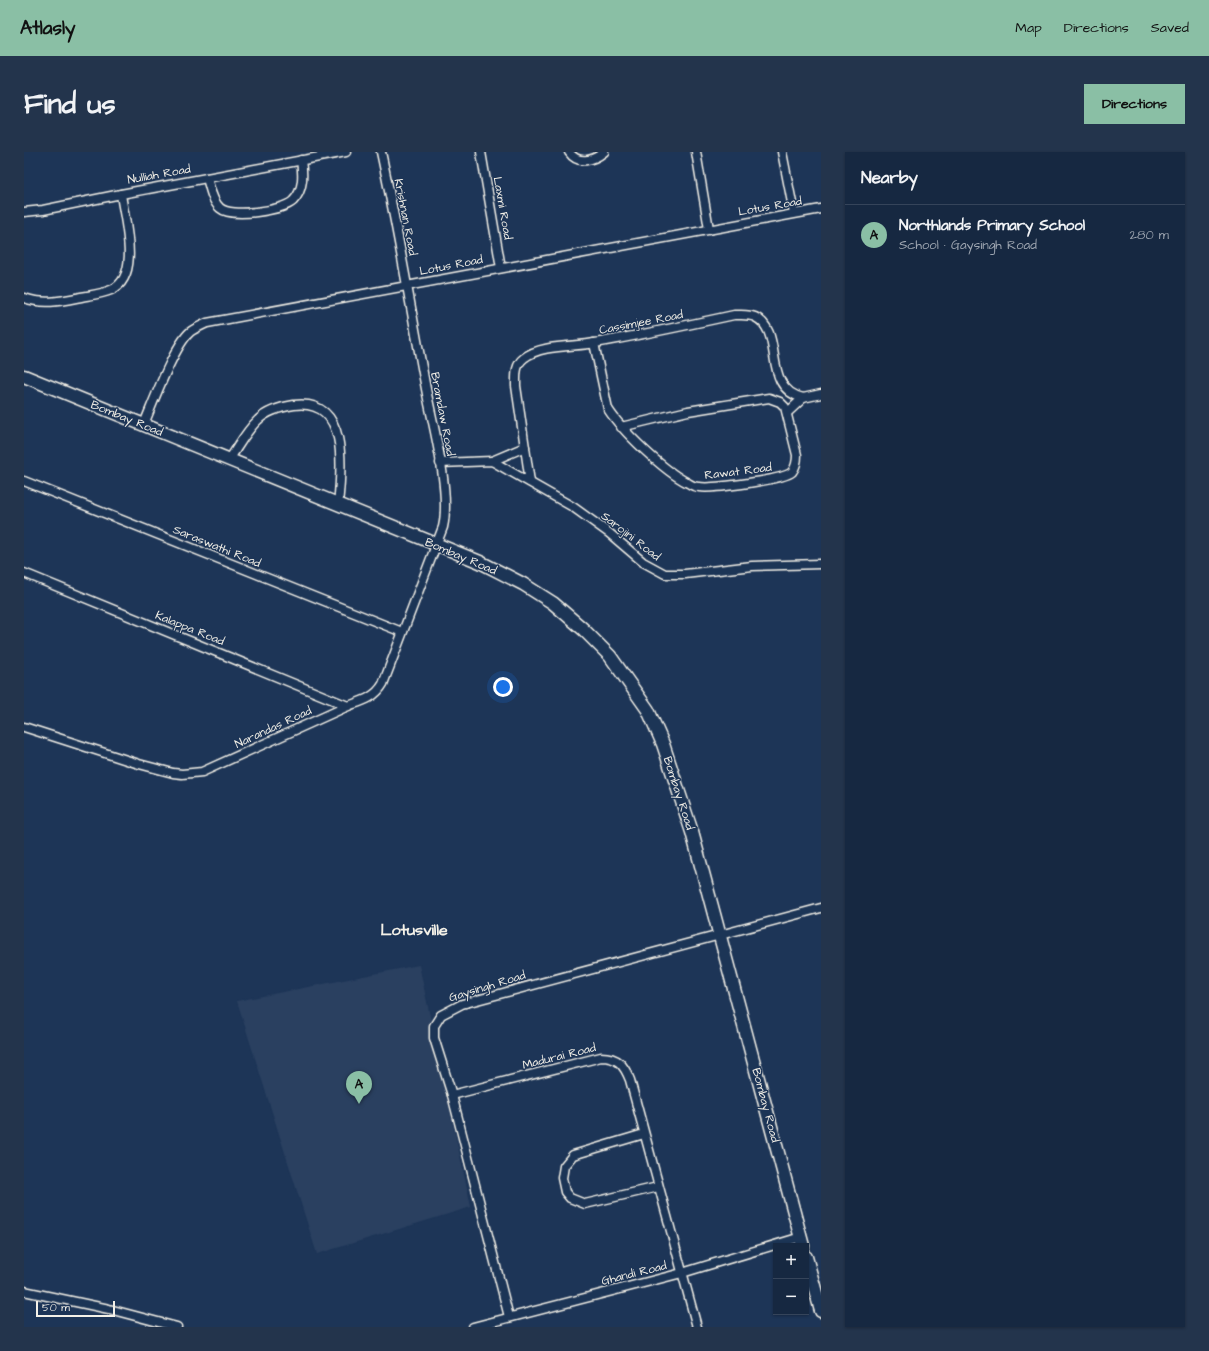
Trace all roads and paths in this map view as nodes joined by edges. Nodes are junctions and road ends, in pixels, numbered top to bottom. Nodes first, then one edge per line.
1 (346, 152) edge
2 (381, 152) edge
3 (482, 152) edge
4 (569, 152) edge
5 (604, 152) edge
6 (696, 152) edge
7 (782, 152) edge
8 (301, 160) junction
9 (207, 178) junction
10 (121, 194) junction
11 (821, 210) edge
12 (24, 212) edge
13 (794, 213) junction
14 (709, 229) junction
15 (501, 268) junction
16 (406, 286) junction
17 (24, 298) edge
18 (594, 343) junction
19 (24, 376) edge
20 (821, 394) edge
21 (803, 398) junction
22 (787, 413) junction
23 (144, 424) junction
24 (621, 427) junction
25 (525, 447) junction
26 (229, 460) junction
27 (492, 461) junction
28 (440, 463) junction
29 (24, 481) edge
30 (530, 482) junction
31 (338, 504) junction
32 (436, 546) junction
33 (821, 564) edge
34 (24, 573) edge
35 (402, 632) junction
36 (348, 706) junction
37 (24, 727) edge
38 (821, 908) edge
39 (721, 934) junction
40 (452, 1095) junction
41 (644, 1134) junction
42 (658, 1188) junction
43 (802, 1242) edge
44 (809, 1268) edge
45 (682, 1273) junction
46 (24, 1291) edge
47 (821, 1311) edge
48 (509, 1317) junction
49 (177, 1327) edge
50 (473, 1327) edge
51 (697, 1327) edge

1 - 8 street, Nulliah Road
2 - 16 street, Krishnan Road
3 - 15 street, Laxmi Road
4 - 5 street
6 - 14 street
7 - 13 street
8 - 9 street, Nulliah Road
8 - 9 street
9 - 10 street, Nulliah Road
10 - 12 street, Nulliah Road
10 - 17 street
11 - 13 street, Lotus Road
13 - 14 street, Lotus Road
14 - 15 street, Lotus Road
15 - 16 street, Lotus Road
16 - 23 street, Lotus Road
16 - 28 street, Bramdaw Road
18 - 21 street, Cassimjee Road
18 - 24 street, Rawat Road
18 - 25 street, Cassimjee Road
19 - 23 street, Bombay Road
20 - 21 street
21 - 22 street
22 - 24 street
22 - 24 street, Rawat Road
23 - 26 street, Bombay Road
25 - 27 street
25 - 30 street, Cassimjee Road
26 - 31 street, Bombay Road
26 - 31 street
27 - 28 street
27 - 30 street, Sarojini Road
28 - 32 street, Bramdaw Road
29 - 35 street, Saraswathi Road
30 - 33 street, Sarojini Road
31 - 32 street, Bombay Road
32 - 35 street, Narandas Road
32 - 39 street, Bombay Road
34 - 36 street, Kalappa Road
35 - 36 street, Narandas Road
36 - 37 street, Narandas Road
38 - 39 street, Gaysingh Road
39 - 40 street, Gaysingh Road
39 - 43 street, Bombay Road
40 - 41 street, Madurai Road
40 - 48 street, Gaysingh Road
41 - 42 street, Madurai Road
41 - 42 street
42 - 45 street, Madurai Road
43 - 45 street, Ghandi Road
44 - 47 street
45 - 48 street, Ghandi Road
45 - 51 street, Madurai Road
46 - 49 street
48 - 50 street, Ghandi Road

